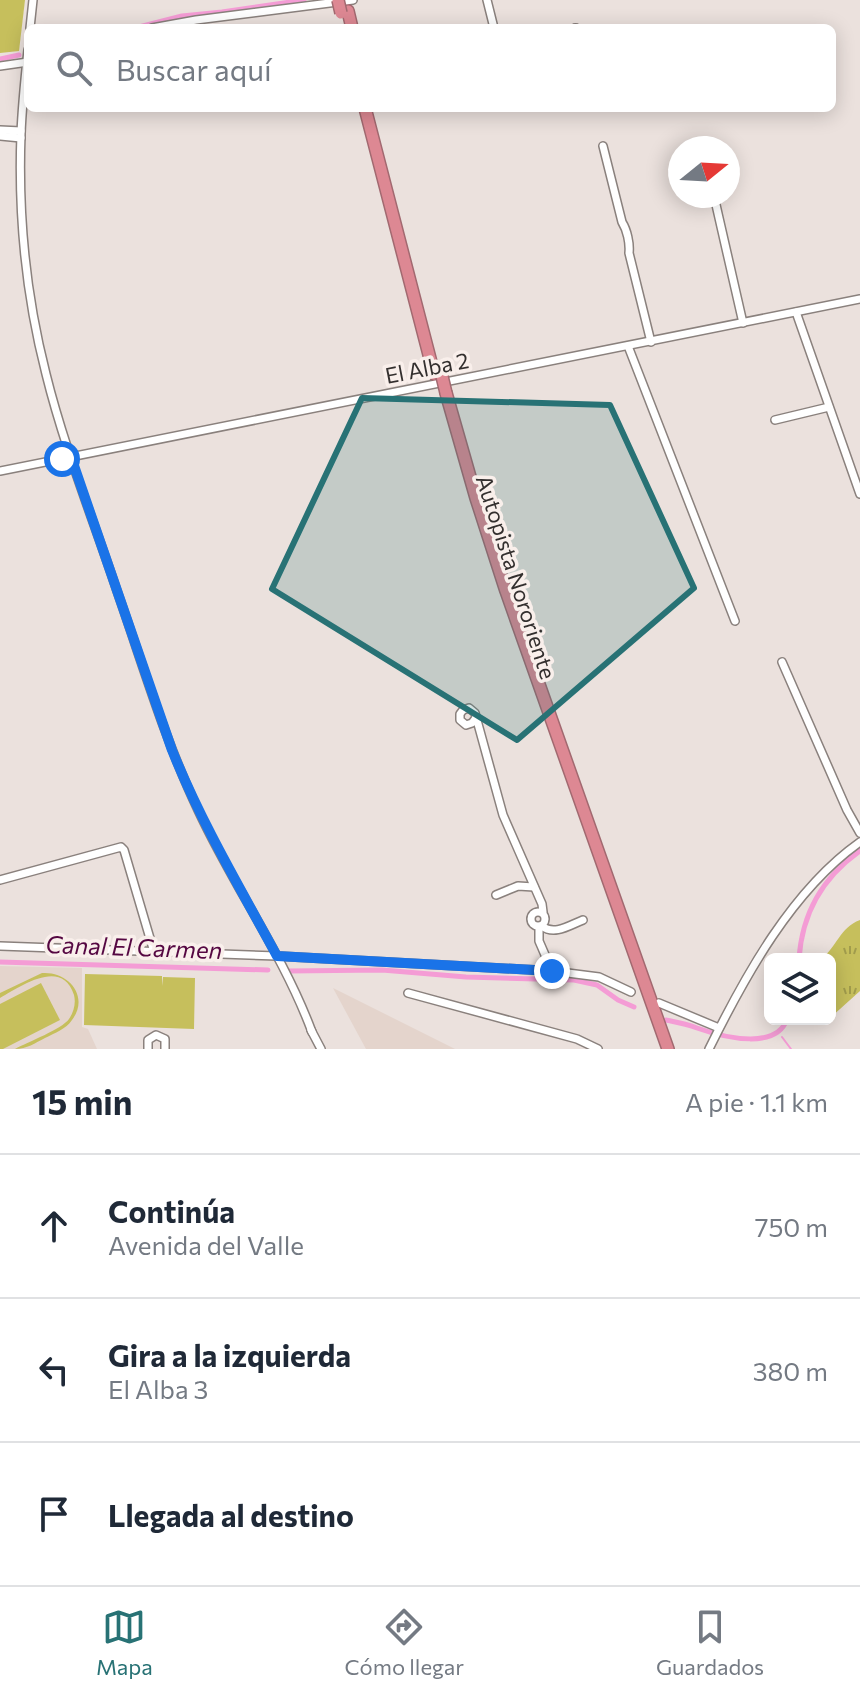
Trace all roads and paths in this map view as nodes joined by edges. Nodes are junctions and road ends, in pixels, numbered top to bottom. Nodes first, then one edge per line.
1 (33, 0) edge
2 (338, 0) edge
3 (487, 0) edge
4 (318, 1) edge
5 (347, 6) edge
6 (30, 24) edge
7 (177, 24) edge
8 (493, 24) edge
9 (24, 63) edge
10 (0, 66) edge
11 (24, 98) edge
12 (366, 112) edge
13 (374, 112) edge
14 (0, 130) edge
15 (21, 134) junction
16 (0, 136) edge
17 (603, 146) dead end
18 (717, 208) edge
19 (860, 299) edge
20 (796, 312) junction
21 (743, 323) junction
22 (651, 342) junction
23 (628, 346) junction
24 (437, 373) junction
25 (443, 394) junction
26 (829, 407) junction
27 (775, 420) dead end
28 (71, 457) junction
29 (0, 471) edge
30 (860, 494) edge
31 (735, 621) dead end
32 (782, 662) dead end
33 (475, 719) dead end
34 (860, 833) edge
35 (860, 842) edge
36 (0, 880) edge
37 (534, 887) junction
38 (496, 895) dead end
39 (543, 912) junction
40 (583, 920) dead end
41 (540, 926) junction
42 (0, 946) edge
43 (154, 952) junction
44 (275, 956) junction
45 (552, 971) junction
46 (631, 992) dead end
47 (408, 993) dead end
48 (659, 1003) dead end
49 (717, 1033) junction
50 (148, 1049) edge
51 (165, 1049) edge
52 (321, 1049) edge
53 (598, 1049) edge
54 (660, 1049) edge
55 (668, 1049) edge
56 (709, 1049) edge

1 - 6 street
2 - 5 highway, bridge
3 - 8 street
4 - 5 street
4 - 7 street
9 - 10 street
11 - 15 street
12 - 24 highway, Autopista Nororiente
13 - 24 highway, Autopista Nororiente
14 - 15 street
15 - 16 street
15 - 28 street
17 - 22 street
18 - 21 street
19 - 20 street, El Alba 2
20 - 21 street, El Alba 2
20 - 26 street
21 - 22 street, El Alba 2
22 - 23 street, El Alba 2
23 - 28 street, El Alba 2
23 - 31 street
24 - 25 highway, Autopista Nororiente, bridge
25 - 54 highway, Autopista Nororiente
25 - 55 highway, Autopista Nororiente
26 - 27 street
26 - 30 street
28 - 29 street, El Alba 2
28 - 44 street
32 - 34 street
33 - 37 street
35 - 49 street
36 - 43 street
37 - 38 street
37 - 39 street
39 - 41 street
39 - 41 street
40 - 41 street
41 - 45 street
42 - 43 street
43 - 44 street
44 - 45 street
44 - 52 street
45 - 46 street
47 - 53 street
48 - 49 street
49 - 56 street
50 - 51 street

